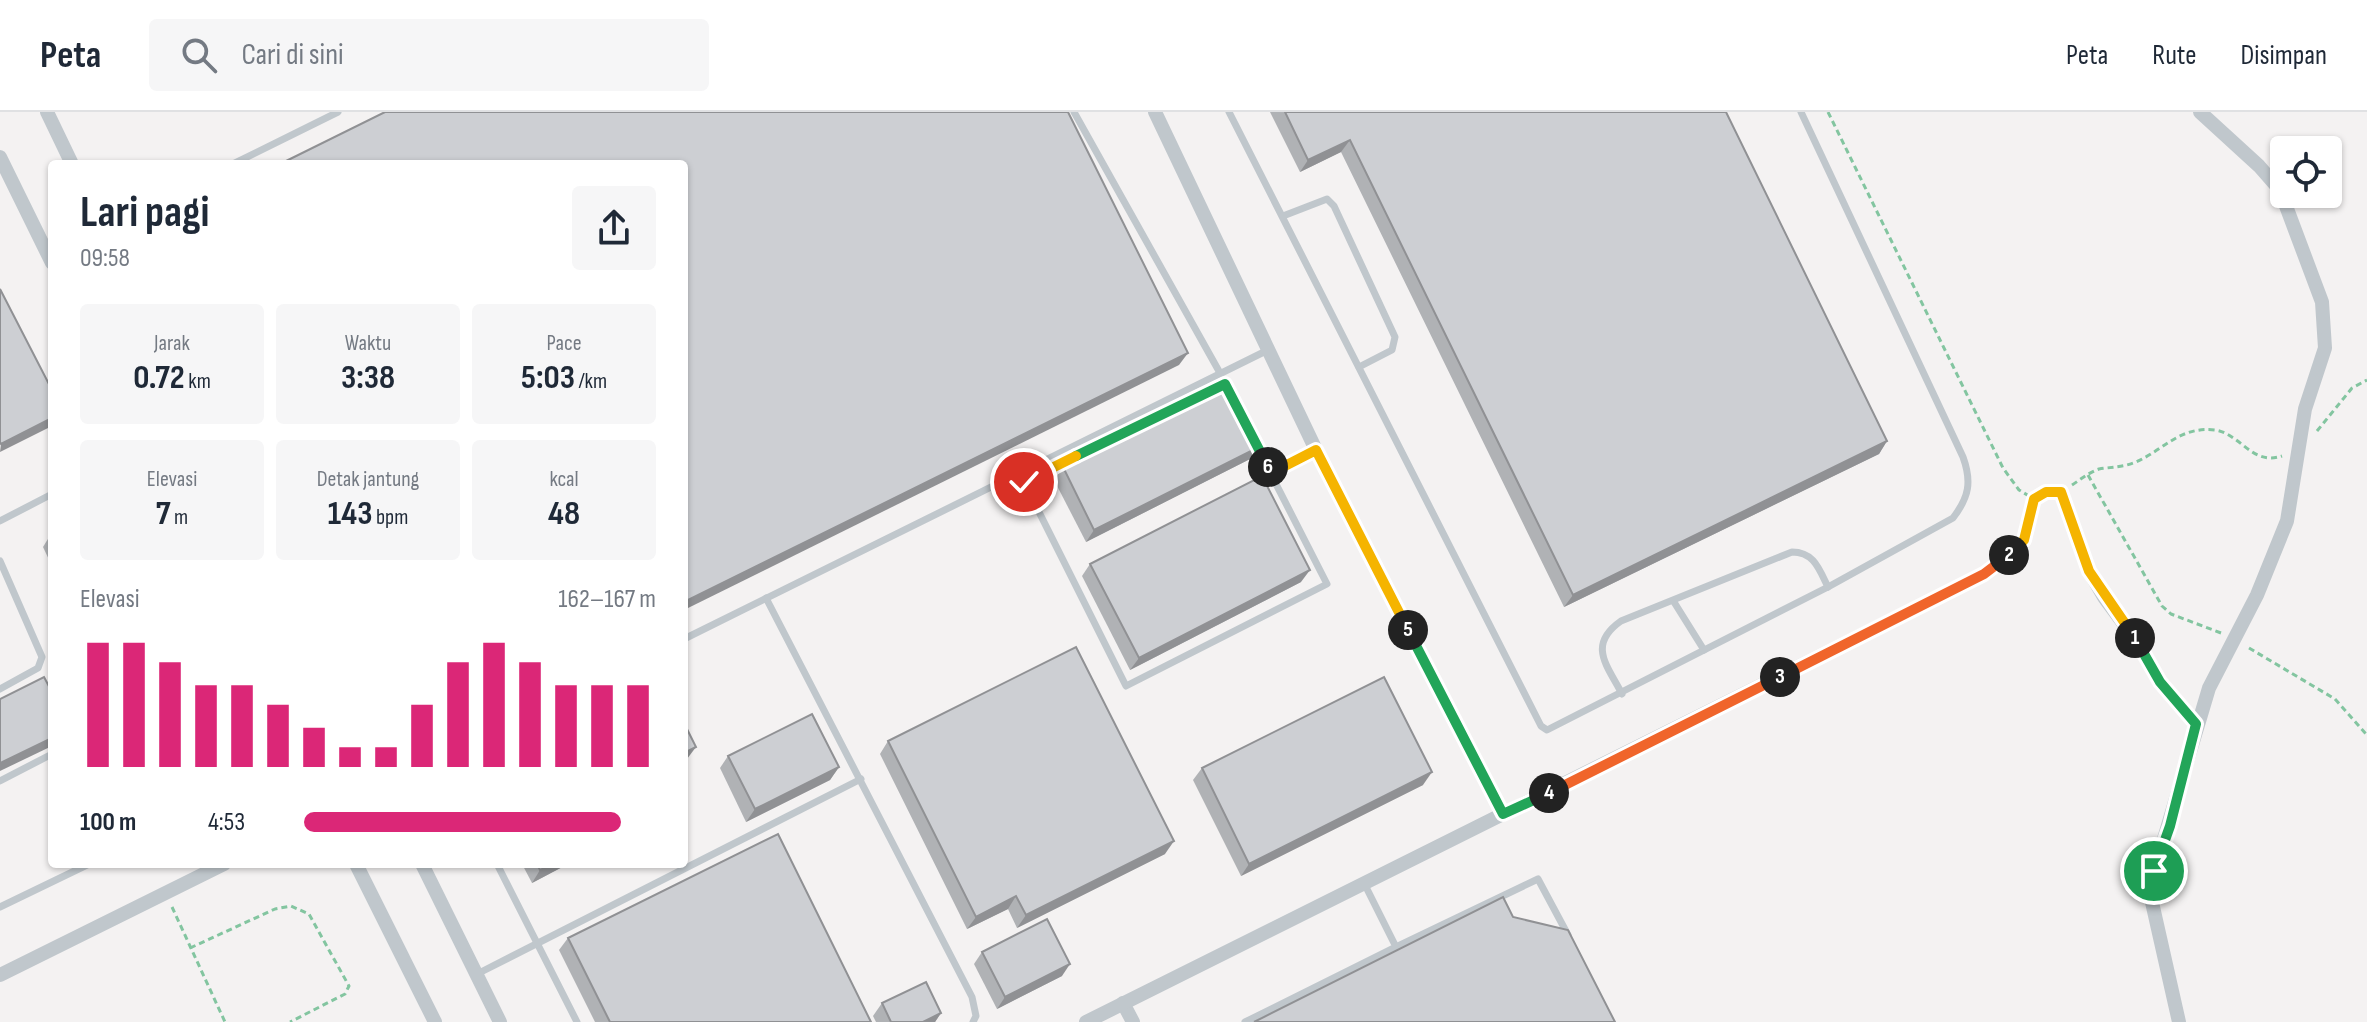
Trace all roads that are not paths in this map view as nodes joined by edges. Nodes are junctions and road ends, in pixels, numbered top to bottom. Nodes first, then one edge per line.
1 (47, 112) edge
2 (338, 112) edge
3 (1074, 112) edge
4 (1155, 112) edge
5 (1229, 112) edge
6 (1801, 112) edge
7 (2200, 112) edge
8 (0, 157) edge
9 (70, 160) edge
10 (241, 160) edge
11 (1283, 216) junction
12 (48, 255) edge
13 (1268, 350) junction
14 (1359, 367) junction
15 (1220, 373) junction
16 (1316, 450) junction
17 (1271, 473) junction
18 (2061, 492) road end
19 (48, 496) edge
20 (0, 521) edge
21 (2017, 549) road end
22 (0, 561) edge
23 (1828, 587) junction
24 (766, 598) junction
25 (1674, 602) junction
26 (688, 637) edge
27 (1704, 650) junction
28 (0, 689) edge
29 (1622, 694) junction
30 (2196, 724) junction
31 (48, 756) edge
32 (861, 779) junction
33 (0, 781) edge
34 (1503, 814) junction
35 (688, 867) edge
36 (81, 868) edge
37 (216, 868) edge
38 (358, 868) edge
39 (424, 868) edge
40 (499, 868) edge
41 (687, 868) edge
42 (1365, 885) junction
43 (0, 907) edge
44 (538, 944) junction
45 (1572, 944) edge
46 (1396, 947) junction
47 (477, 974) junction
48 (0, 975) edge
49 (1123, 1003) junction
50 (435, 1022) edge
51 (500, 1022) edge
52 (577, 1022) edge
53 (973, 1022) edge
54 (1086, 1022) edge
55 (1133, 1022) edge
56 (1245, 1022) edge
57 (2179, 1022) edge

1 - 9 street
2 - 10 lane
3 - 15 lane
4 - 13 street
5 - 11 lane
6 - 23 lane
7 - 30 street
8 - 12 street
11 - 14 lane
11 - 14 lane
13 - 15 lane
13 - 16 street
14 - 29 lane
15 - 24 lane
16 - 17 lane
16 - 34 street
17 - 17 lane
18 - 30 street
19 - 20 lane
21 - 34 street
22 - 28 lane
23 - 25 lane
23 - 27 lane
24 - 26 lane
24 - 32 lane
25 - 27 lane
25 - 29 lane
27 - 29 lane
30 - 57 street
31 - 33 lane
32 - 35 lane
32 - 53 lane
34 - 42 street
36 - 43 lane
37 - 48 street
38 - 50 street
39 - 47 street
40 - 44 lane
41 - 44 lane
42 - 46 lane
42 - 49 street
44 - 47 lane
44 - 52 lane
45 - 46 lane
46 - 56 lane
47 - 51 street
49 - 54 street
49 - 55 street

